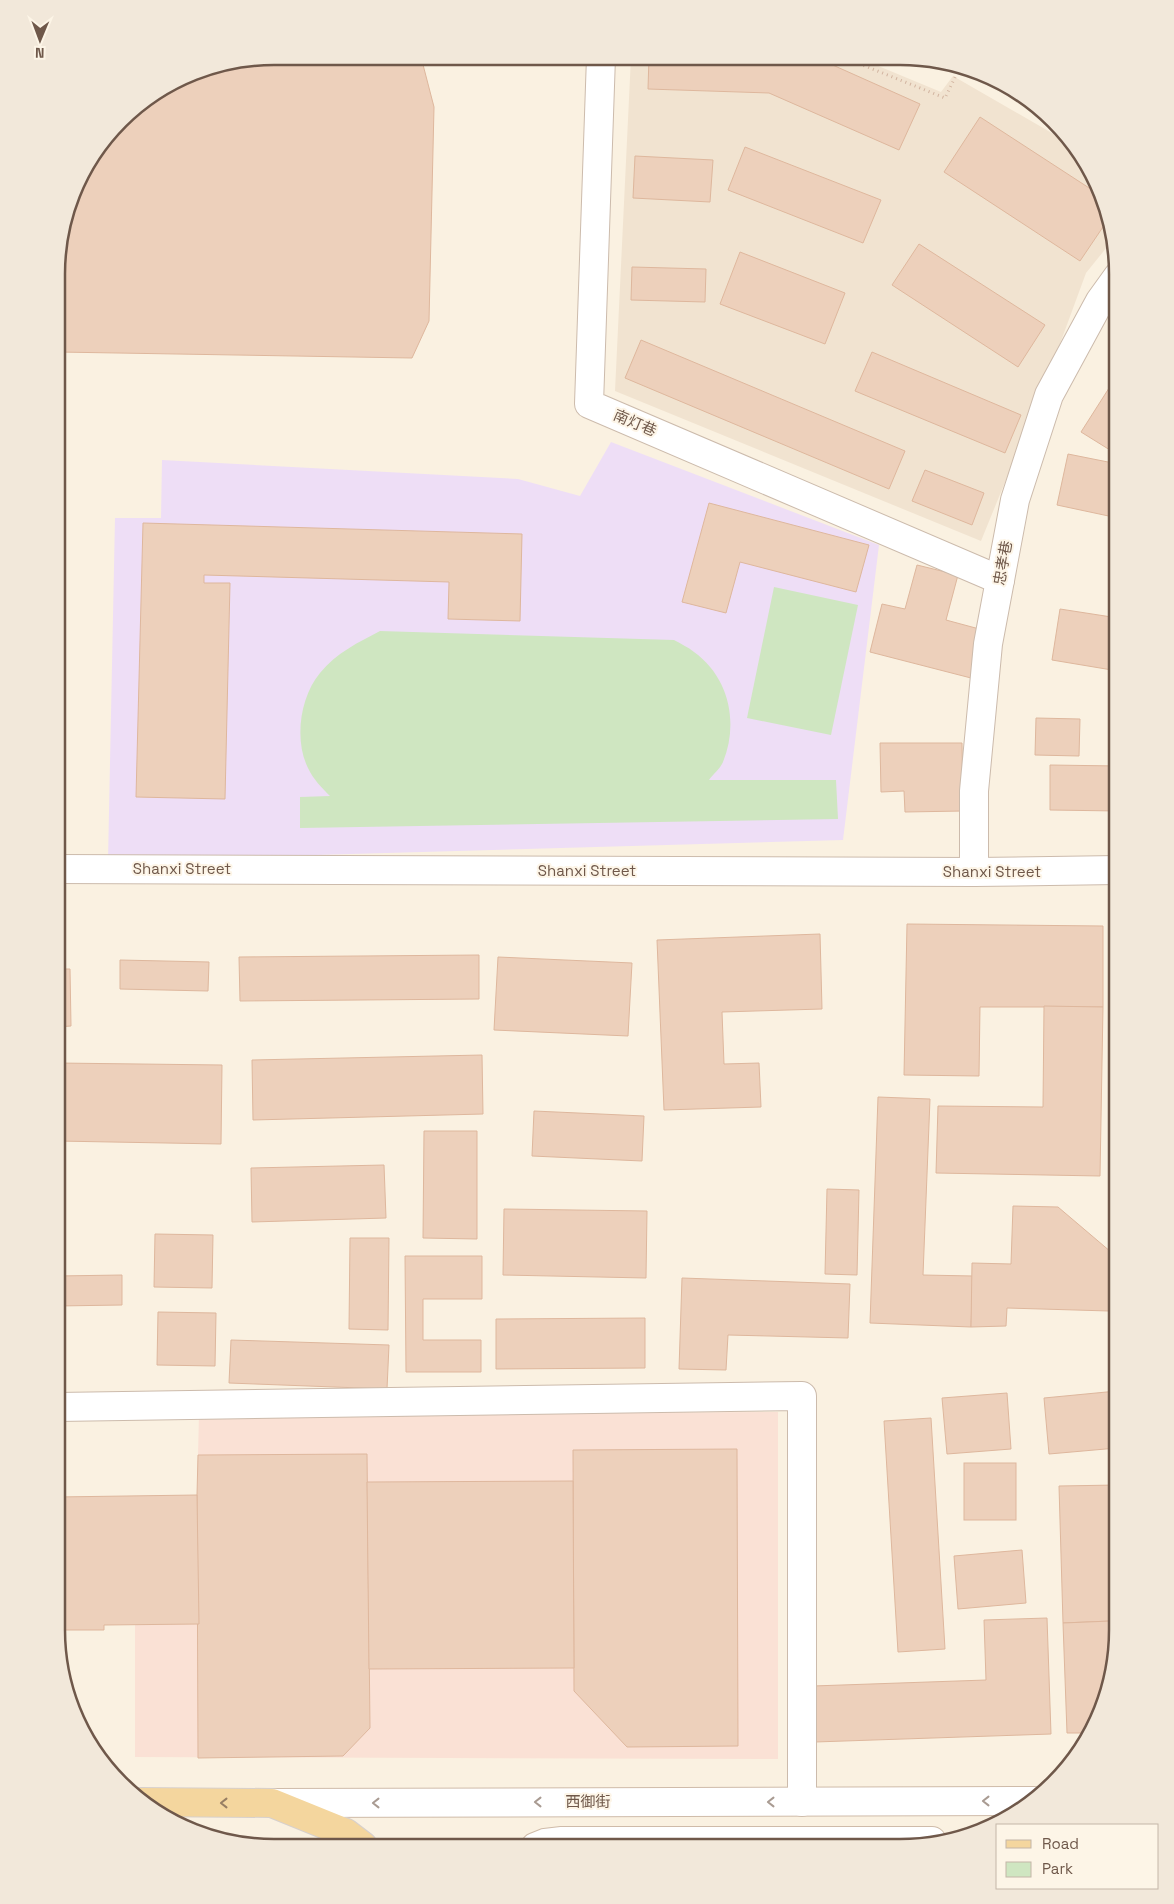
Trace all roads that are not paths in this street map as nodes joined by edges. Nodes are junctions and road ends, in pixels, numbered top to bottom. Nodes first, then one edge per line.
1 (602, 65) edge
2 (1109, 288) edge
3 (1000, 580) junction
4 (65, 869) edge
5 (1109, 870) edge
6 (974, 872) junction
7 (65, 1407) edge
8 (1020, 1801) edge
9 (155, 1802) edge
10 (802, 1802) junction
11 (272, 1803) junction
12 (354, 1839) edge

1 - 3 street, 南灯巷
2 - 3 street, 忠孝巷
3 - 6 street, 忠孝巷
4 - 6 street, Shanxi Street
5 - 6 street, Shanxi Street
7 - 10 street
8 -> 10 street, 西御街
11 -> 9 main road, 西御街
10 -> 11 street, 西御街
11 - 12 main road

